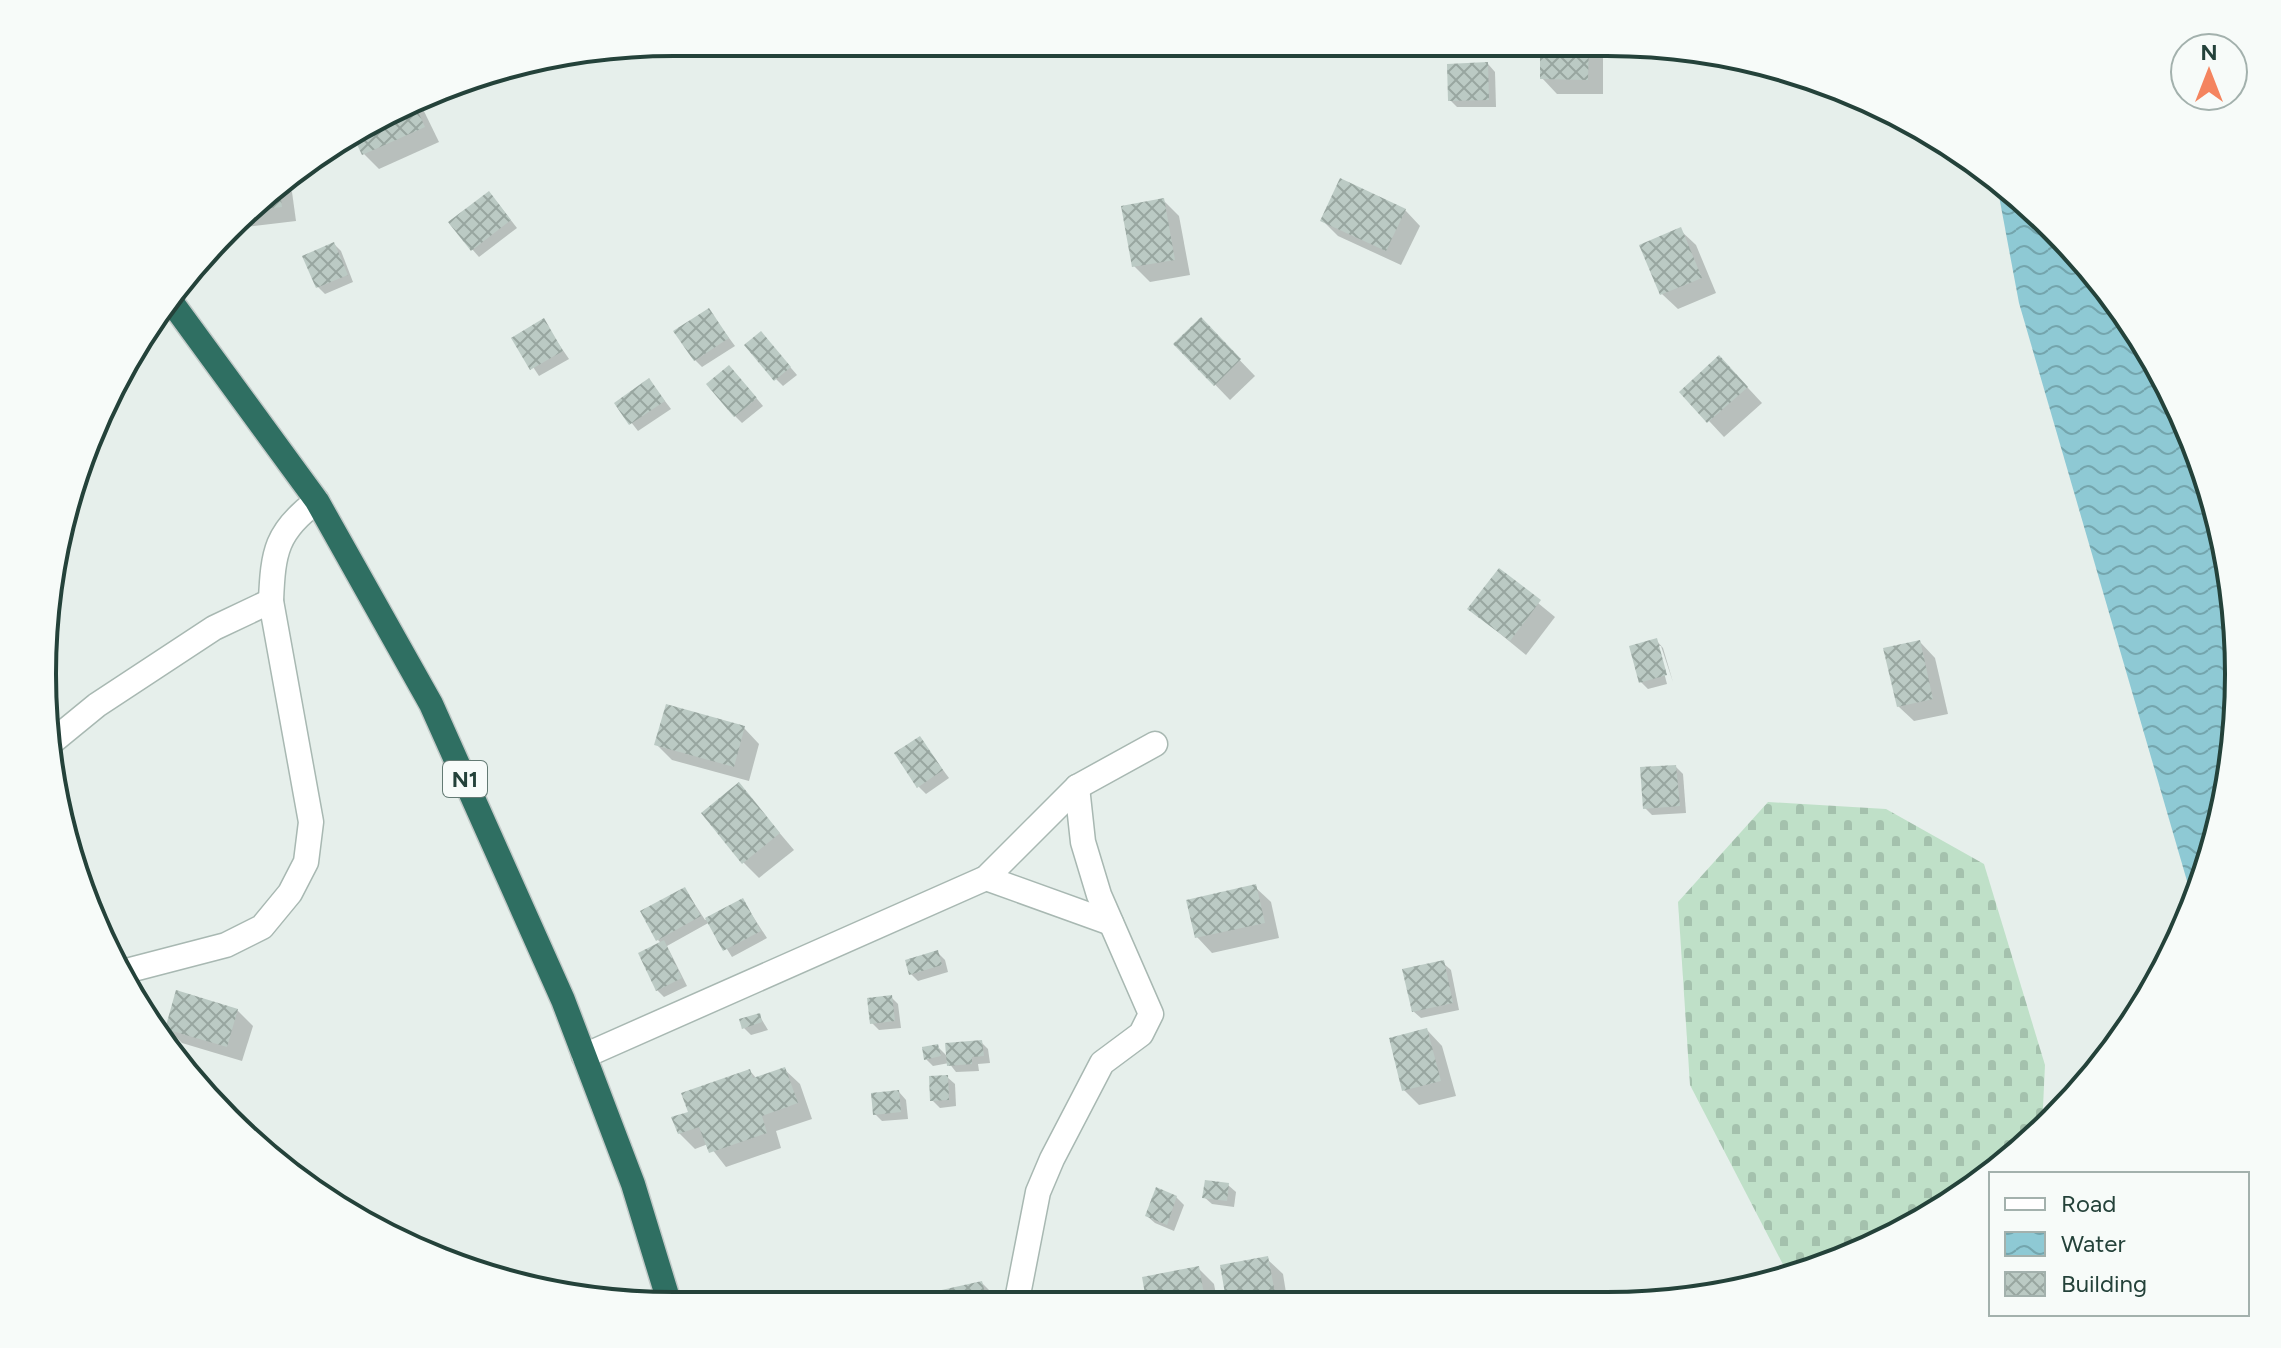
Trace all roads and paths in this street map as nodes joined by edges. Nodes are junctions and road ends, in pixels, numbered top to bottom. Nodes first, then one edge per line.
1 (176, 309) edge
2 (317, 501) junction
3 (271, 601) junction
4 (59, 736) edge
5 (1155, 744) dead end
6 (1077, 787) junction
7 (986, 878) junction
8 (1111, 923) junction
9 (132, 969) edge
10 (584, 1056) junction
11 (666, 1292) edge
12 (1019, 1292) edge

1 - 2 highway, N1
2 - 3 street
2 - 10 highway, N1
3 - 4 street
3 - 9 street
5 - 6 street
6 - 7 street
6 - 8 street
7 - 8 street
7 - 10 street
8 - 12 street
10 - 11 highway, N1

